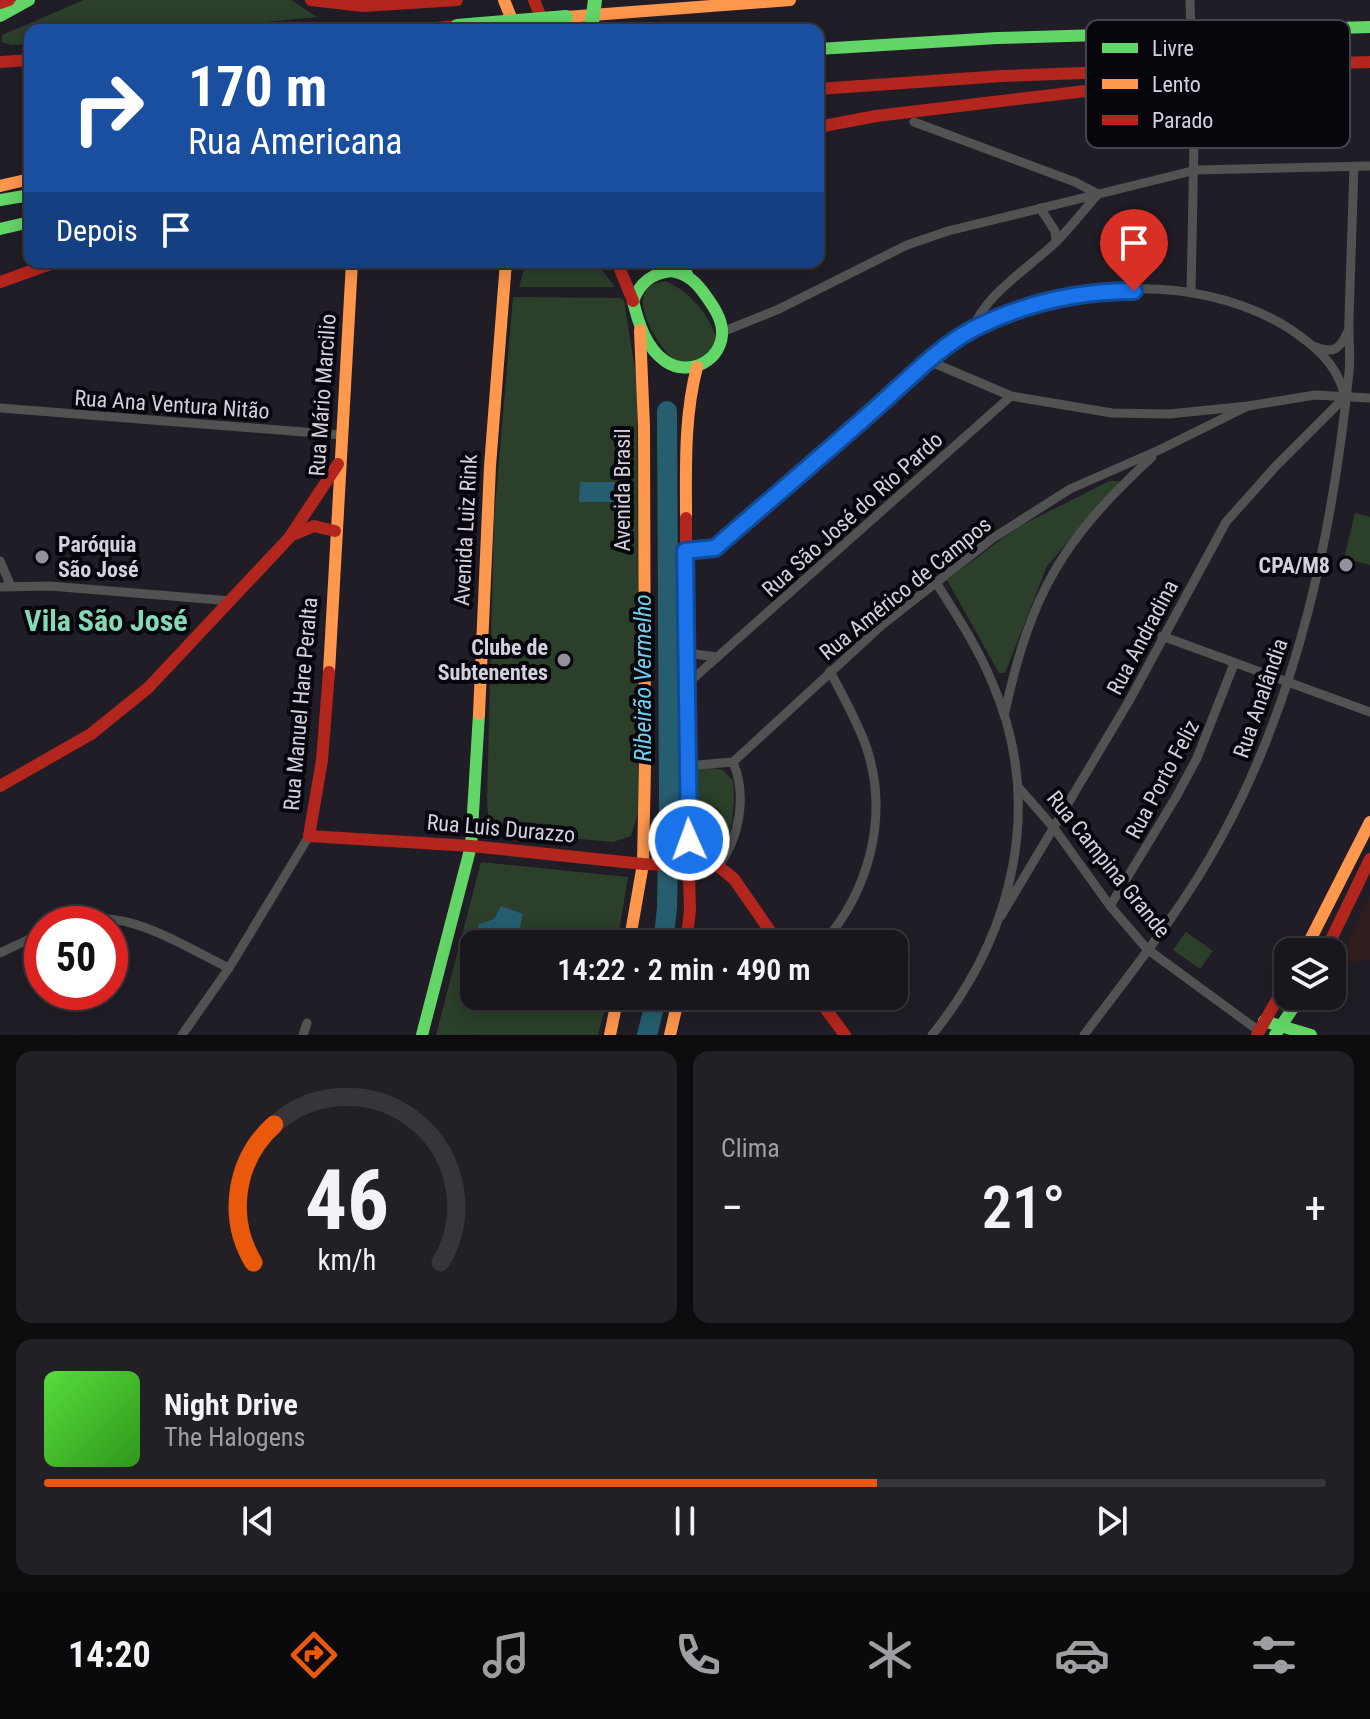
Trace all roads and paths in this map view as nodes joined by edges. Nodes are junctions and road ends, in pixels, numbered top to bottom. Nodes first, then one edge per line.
1 (9, 0) edge
2 (29, 0) edge
3 (311, 0) edge
4 (457, 0) edge
5 (504, 0) edge
6 (534, 0) edge
7 (595, 0) edge
8 (790, 0) edge
9 (1190, 0) edge
10 (425, 1) edge
11 (0, 3) edge
12 (0, 16) edge
13 (1191, 20) edge
14 (486, 24) edge
15 (514, 24) edge
16 (544, 24) edge
17 (592, 24) edge
18 (1370, 27) edge
19 (1350, 28) edge
20 (1086, 35) edge
21 (824, 49) edge
22 (1370, 62) edge
23 (1350, 63) edge
24 (1086, 73) edge
25 (824, 89) edge
26 (1086, 91) edge
27 (914, 122) dead end
28 (824, 126) edge
29 (1194, 148) edge
30 (1354, 166) junction
31 (1370, 166) edge
32 (1196, 170) junction
33 (24, 180) edge
34 (0, 186) edge
35 (1098, 194) junction
36 (24, 196) edge
37 (0, 200) edge
38 (1040, 208) junction
39 (24, 223) edge
40 (0, 229) edge
41 (1056, 242) junction
42 (39, 268) edge
43 (352, 268) edge
44 (506, 268) edge
45 (619, 268) edge
46 (672, 268) edge
47 (676, 268) edge
48 (0, 282) edge
49 (1191, 293) junction
50 (633, 301) junction
51 (640, 323) junction
52 (1349, 328) junction
53 (973, 329) junction
54 (722, 332) junction
55 (1313, 345) junction
56 (929, 361) junction
57 (697, 367) junction
58 (1011, 396) junction
59 (1345, 397) junction
60 (1370, 398) edge
61 (1248, 406) junction
62 (0, 408) edge
63 (342, 435) junction
64 (1159, 450) junction
65 (340, 462) junction
66 (335, 531) junction
67 (289, 538) junction
68 (685, 551) junction
69 (0, 561) edge
70 (935, 581) junction
71 (5, 586) edge
72 (231, 601) junction
73 (1162, 636) junction
74 (687, 653) junction
75 (717, 657) junction
76 (1234, 664) junction
77 (830, 671) junction
78 (687, 684) junction
79 (1287, 684) junction
80 (1370, 712) edge
81 (1005, 716) junction
82 (733, 762) junction
83 (686, 766) junction
84 (0, 786) edge
85 (1019, 788) junction
86 (1370, 822) edge
87 (1054, 828) junction
88 (309, 836) junction
89 (471, 846) junction
90 (1370, 859) edge
91 (643, 864) junction
92 (689, 865) junction
93 (718, 866) junction
94 (1110, 906) junction
95 (1001, 916) junction
96 (128, 921) edge
97 (631, 930) edge
98 (687, 930) edge
99 (769, 930) edge
100 (834, 930) edge
101 (1311, 938) edge
102 (1332, 938) edge
103 (24, 942) edge
104 (1147, 949) junction
105 (0, 953) edge
106 (229, 968) junction
107 (1274, 1006) edge
108 (615, 1010) edge
109 (676, 1010) edge
110 (826, 1010) edge
111 (1292, 1010) edge
112 (307, 1023) dead end
113 (1261, 1031) edge
114 (1278, 1031) edge
115 (182, 1035) edge
116 (303, 1035) edge
117 (422, 1035) edge
118 (610, 1035) edge
119 (670, 1035) edge
120 (845, 1035) edge
121 (932, 1035) edge
122 (1084, 1035) edge
123 (1311, 1035) edge

1 - 11 main road
2 - 12 main road
3 - 10 main road
4 - 10 main road
5 - 15 main road
6 - 16 main road
7 - 17 main road, bridge
8 - 14 main road, bridge
9 - 13 street, bridge
18 - 19 main road
20 - 21 main road
22 - 23 main road
24 - 25 main road
26 - 28 main road
27 - 35 street
29 - 32 street, bridge
30 - 31 street
30 - 32 street
30 - 52 street, Rua Analândia
32 - 35 street
32 - 49 street
33 - 34 main road
35 - 38 street
35 - 41 street
36 - 37 main road
38 - 41 street
38 - 54 street
39 - 40 main road
41 - 53 street
42 - 48 main road
43 - 63 main road, Rua Mário Marcilio
44 - 89 main road, Avenida Luiz Rink
45 - 50 main road, Avenida Brasil
46 - 50 main road
47 - 54 main road
49 - 53 street
49 - 55 street
50 - 51 main road, Avenida Brasil
51 - 57 main road, Avenida Brasil
51 - 91 main road, Avenida Brasil
52 - 55 street
52 - 59 street, Rua Analândia
53 - 56 street
54 - 57 main road
55 - 59 street
56 - 58 street
56 - 68 street
57 - 68 main road
58 - 61 street
58 - 75 street, Rua São José do Rio Pardo
59 - 60 street
59 - 61 street
59 - 73 street, Rua Andradina
59 - 79 street, Rua Analândia
61 - 64 street, Rua Américo de Campos
62 - 63 street, Rua Ana Ventura Nitão
63 - 65 main road, Rua Mário Marcilio
64 - 70 street, Rua Américo de Campos
64 - 81 street
65 - 66 main road, Rua Mário Marcilio
65 - 67 main road
66 - 67 main road
66 - 88 main road, Rua Manuel Hare Peralta
67 - 72 main road
68 - 74 main road
69 - 71 street
70 - 77 street, Rua Américo de Campos
70 - 81 street
71 - 72 street
72 - 84 main road
73 - 76 street
73 - 87 street, Rua Andradina
74 - 75 street
74 - 78 main road
75 - 78 street, Rua São José do Rio Pardo
76 - 79 street
76 - 94 street, Rua Porto Feliz
77 - 82 street, Rua Américo de Campos
77 - 100 street
78 - 83 main road
79 - 80 street
79 - 104 street, Rua Analândia
81 - 85 street
82 - 83 street
82 - 93 street
83 - 92 main road
85 - 87 street, Rua Campina Grande
85 - 95 street
86 - 101 main road
87 - 94 street, Rua Campina Grande
87 - 95 street, Rua Andradina
88 - 89 main road, Rua Luis Durazzo
88 - 106 street, Rua Manuel Hare Peralta
89 - 91 main road, Rua Luis Durazzo
89 - 117 main road, Avenida Luiz Rink
90 - 102 main road
91 - 92 main road, Rua Luis Durazzo
91 - 97 main road, Avenida Brasil
92 - 93 main road, Rua Luis Durazzo
92 - 98 main road
93 - 99 main road
94 - 104 street, Rua Campina Grande
95 - 121 street
96 - 106 street
103 - 105 street
104 - 113 street, Rua Campina Grande
104 - 122 street, Rua Analândia
106 - 115 street, Rua Manuel Hare Peralta
107 - 113 main road
108 - 118 main road
109 - 119 main road
110 - 120 main road
111 - 114 main road
112 - 116 street
113 - 114 main road, Rua Campina Grande
114 - 123 main road, Rua Campina Grande

